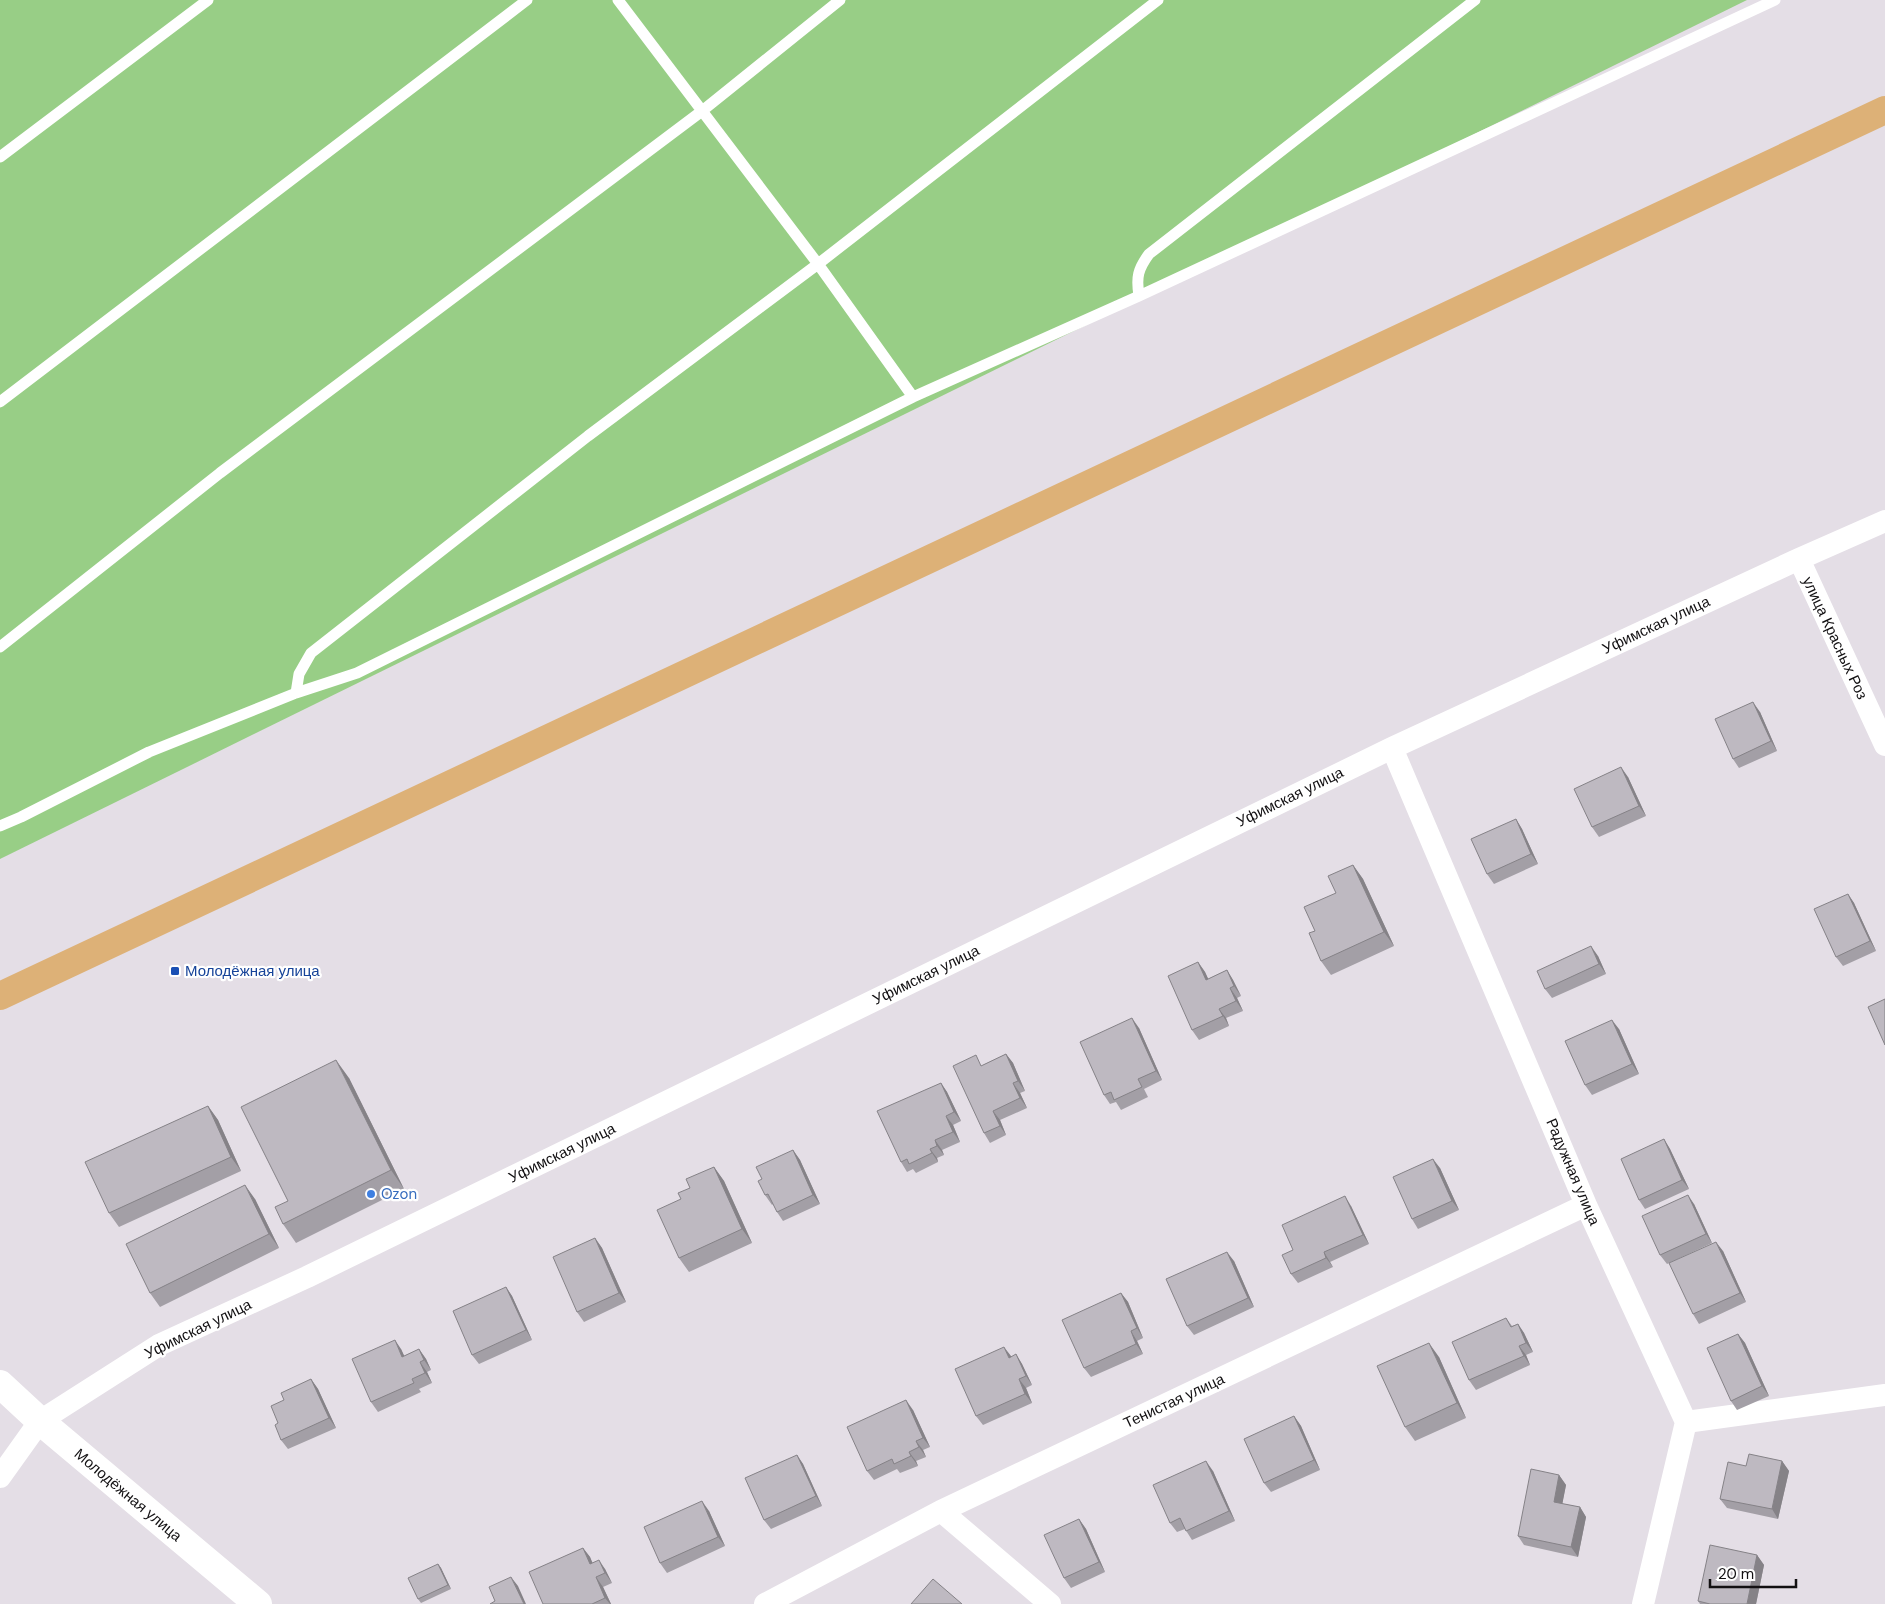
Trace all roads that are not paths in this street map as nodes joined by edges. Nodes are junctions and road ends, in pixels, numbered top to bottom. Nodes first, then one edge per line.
1 (208, 0) edge
2 (527, 0) edge
3 (618, 0) edge
4 (840, 0) edge
5 (1158, 0) edge
6 (1475, 0) edge
7 (1775, 0) edge
8 (1885, 110) edge
9 (702, 111) junction
10 (0, 158) edge
11 (818, 264) junction
12 (1139, 296) junction
13 (913, 397) junction
14 (0, 402) edge
15 (1885, 520) edge
16 (1798, 559) junction
17 (0, 647) edge
18 (296, 693) junction
19 (1885, 746) edge
20 (1392, 748) junction
21 (0, 826) edge
22 (0, 996) edge
23 (1586, 1205) junction
24 (0, 1384) edge
25 (1885, 1395) edge
26 (40, 1421) junction
27 (1686, 1422) junction
28 (0, 1477) edge
29 (941, 1511) junction
30 (258, 1604) edge
31 (765, 1604) edge
32 (1050, 1604) edge
33 (1643, 1604) edge

1 - 10 lane
2 - 14 lane
3 - 9 lane
4 - 9 lane
5 - 11 lane
6 - 12 lane
7 - 12 lane
8 - 22 main road
9 - 11 lane
9 - 17 lane
11 - 13 lane
11 - 18 lane
12 - 13 lane
13 - 18 lane
15 - 16 street, Уфимская улица
16 - 19 street, улица Красных Роз
16 - 20 street, Уфимская улица
18 - 21 lane
20 - 23 street, Радужная улица
20 - 26 street, Уфимская улица
23 - 27 street, Радужная улица
23 - 29 street, Тенистая улица
24 - 26 street, Молодёжная улица
25 - 27 street
26 - 28 street, Уфимская улица
26 - 30 street, Молодёжная улица
27 - 33 street
29 - 31 street, Тенистая улица
29 - 32 street

